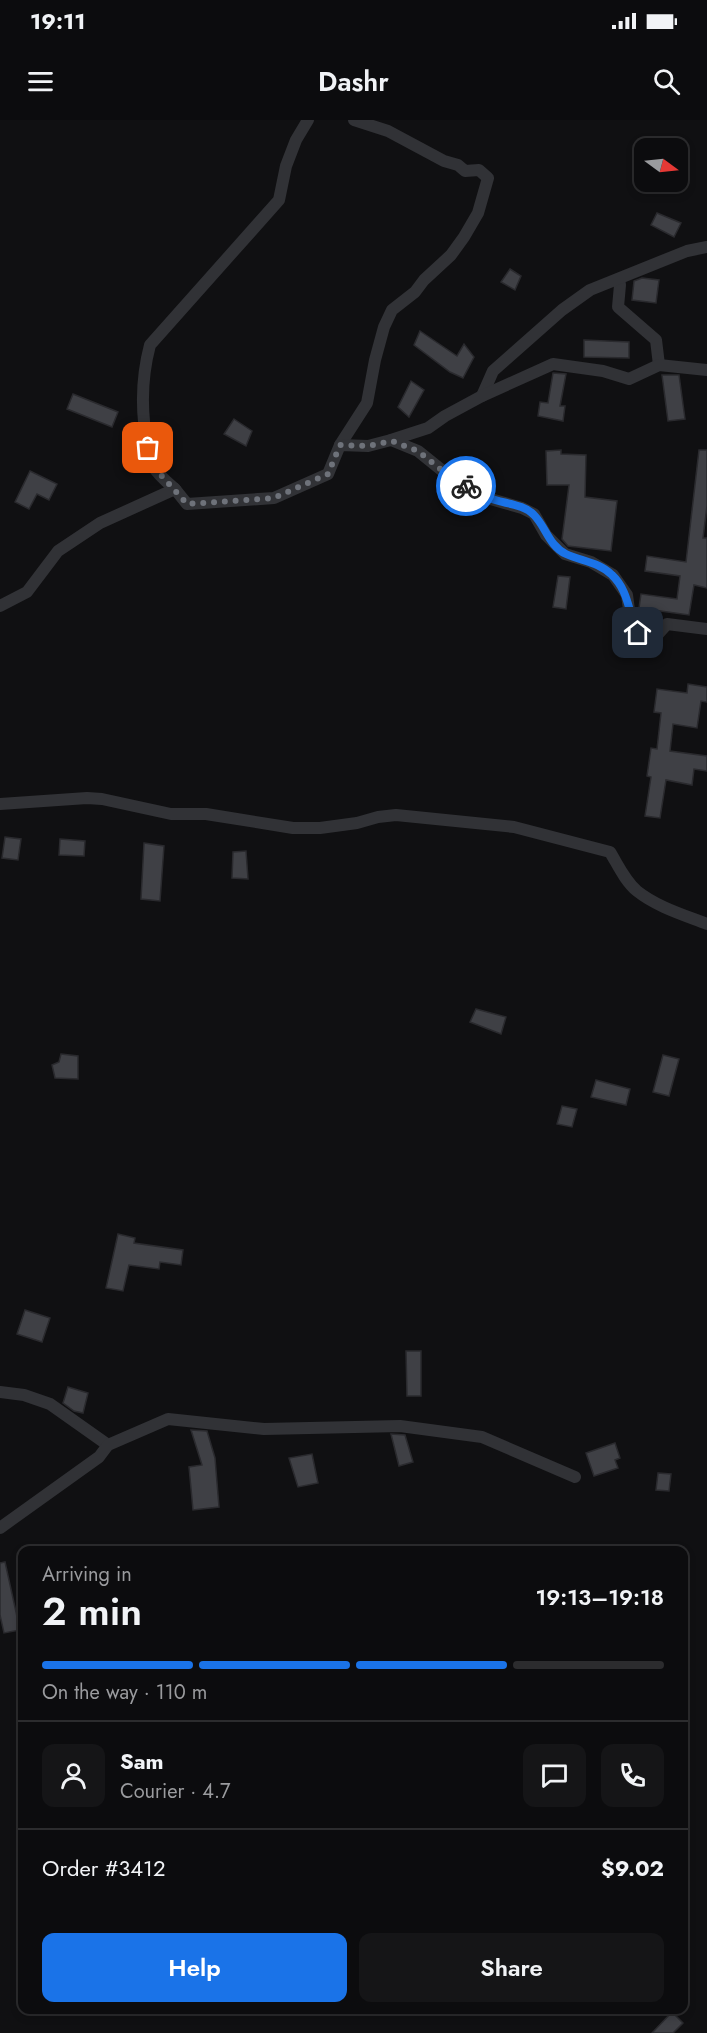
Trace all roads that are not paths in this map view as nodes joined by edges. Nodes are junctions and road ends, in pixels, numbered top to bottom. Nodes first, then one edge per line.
1 (308, 120) edge
2 (354, 120) edge
3 (707, 247) edge
4 (619, 279) junction
5 (659, 365) junction
6 (707, 370) edge
7 (482, 396) junction
8 (392, 441) junction
9 (340, 445) junction
10 (175, 489) junction
11 (0, 606) edge
12 (707, 629) edge
13 (0, 804) edge
14 (707, 924) edge
15 (0, 1392) edge
16 (108, 1445) junction
17 (575, 1477) dead end
18 (0, 1528) edge

1 - 10 street
2 - 9 street
3 - 4 street
4 - 5 street
4 - 7 street
5 - 6 street
5 - 7 street
7 - 8 street
8 - 9 street
8 - 12 street
9 - 10 street
10 - 11 street
13 - 14 street
15 - 16 street
16 - 17 street
16 - 18 street

